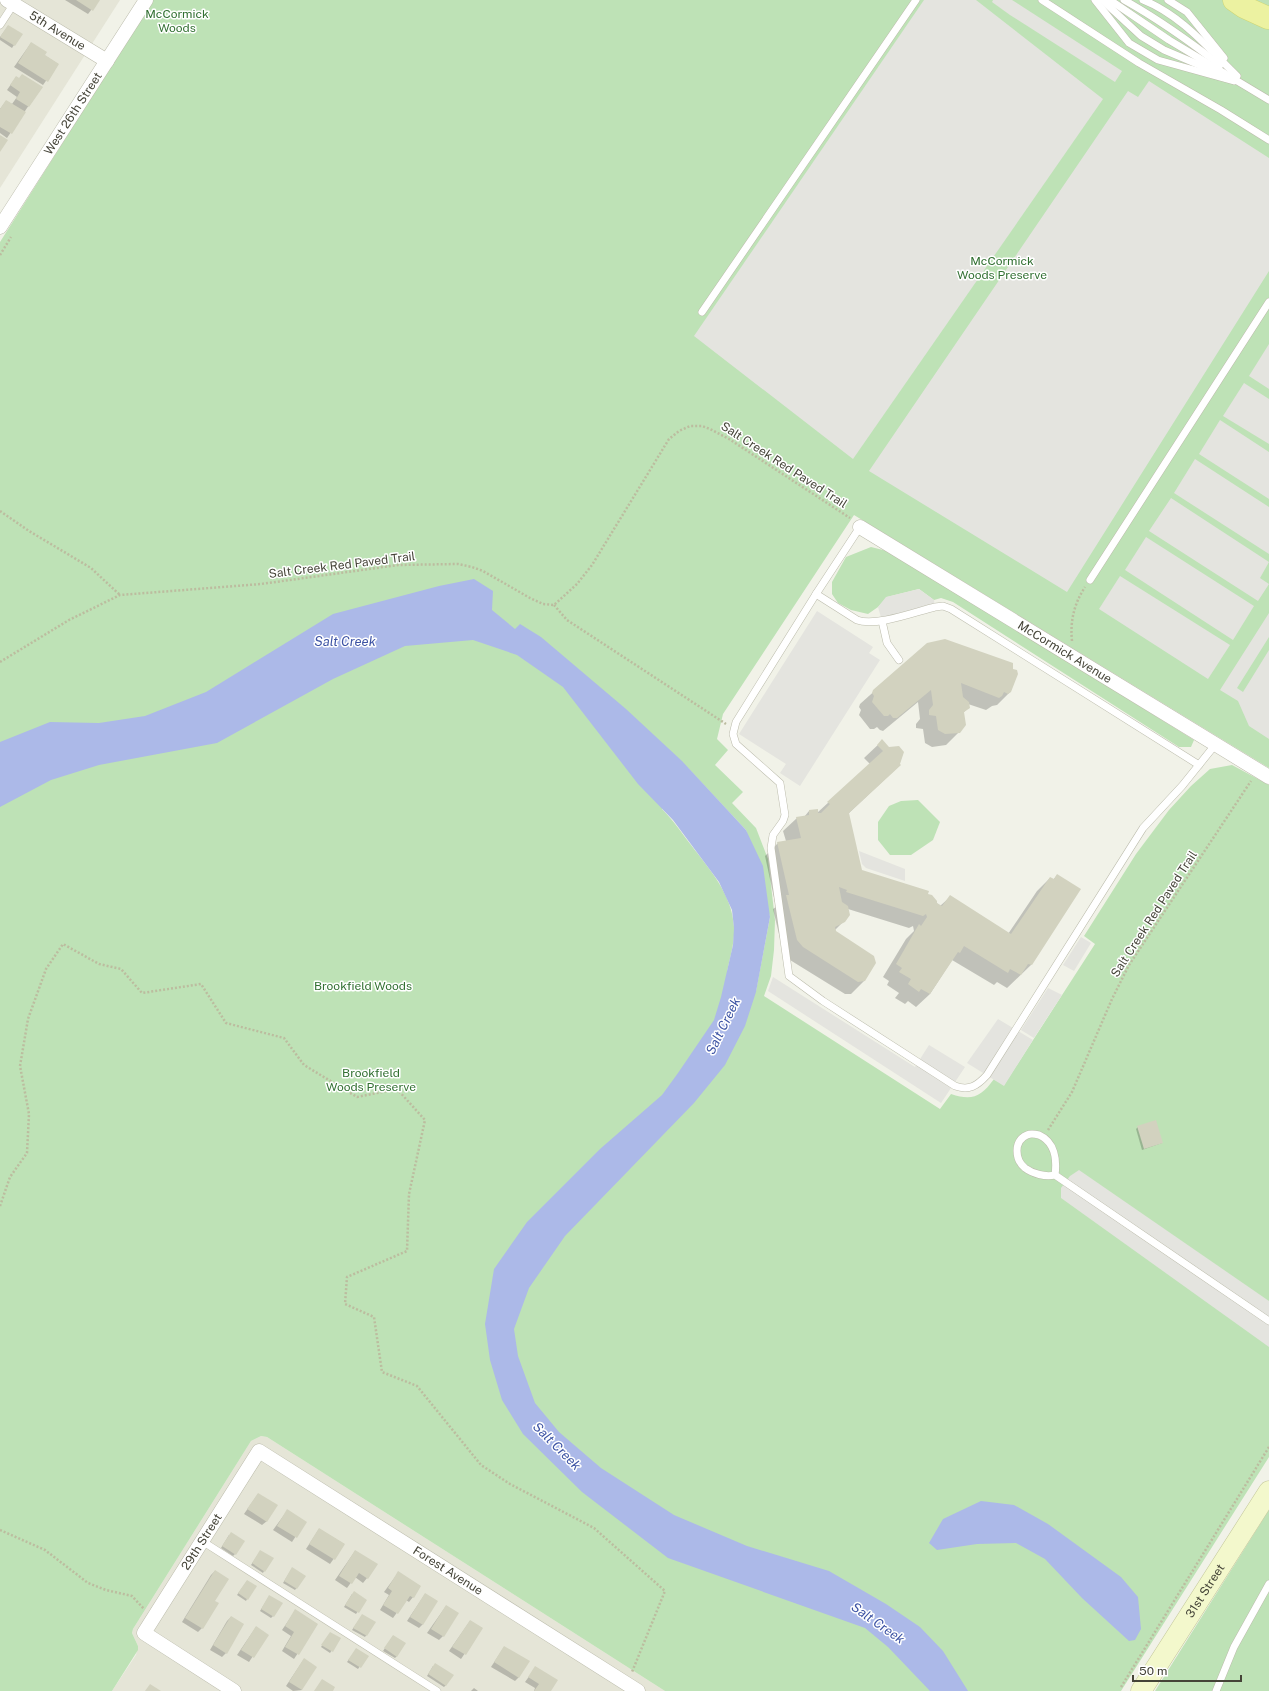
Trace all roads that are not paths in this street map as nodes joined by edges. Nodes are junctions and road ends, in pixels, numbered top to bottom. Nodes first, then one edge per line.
1 (146, 0) edge
2 (916, 0) edge
3 (1042, 0) edge
4 (1095, 0) edge
5 (1102, 0) edge
6 (1110, 0) edge
7 (1124, 0) edge
8 (1144, 0) edge
9 (1168, 0) edge
10 (1234, 0) edge
11 (1252, 0) edge
12 (12, 1) edge
13 (1268, 19) edge
14 (0, 25) edge
15 (107, 61) junction
16 (1244, 84) junction
17 (1269, 100) edge
18 (1269, 140) edge
19 (0, 227) edge
20 (1269, 302) edge
21 (702, 312) dead end
22 (860, 527) joint
23 (1090, 580) road end
24 (816, 594) junction
25 (882, 621) junction
26 (899, 660) dead end
27 (1215, 745) junction
28 (1199, 765) junction
29 (1263, 774) edge
30 (1055, 1175) junction
31 (1269, 1321) edge
32 (259, 1450) joint
33 (1269, 1491) edge
34 (202, 1541) junction
35 (1269, 1584) edge
36 (629, 1689) edge
37 (234, 1691) edge
38 (438, 1691) edge
39 (1141, 1691) edge
40 (1216, 1691) edge

1 - 15 street, West 26th Street
2 - 21 lane
3 - 18 lane
4 - 16 lane
5 - 16 lane
6 - 16 lane
7 - 16 lane
8 - 16 lane
9 - 16 lane
10 - 13 main road
11 - 13 street
12 - 14 lane
12 - 15 street, 5th Avenue
15 - 19 street, West 26th Street
16 - 17 lane
20 - 23 lane
22 - 24 lane
22 - 27 street, McCormick Avenue
24 - 25 lane
24 - 28 lane
25 - 26 lane
25 - 28 lane
27 - 28 lane
27 - 29 street, McCormick Avenue
30 - 30 lane
30 - 31 lane
32 - 34 street, 29th Street
32 - 36 street, Forest Avenue
33 - 39 main road, 31st Street
34 - 37 street, 29th Street
34 - 38 lane
35 - 40 lane

